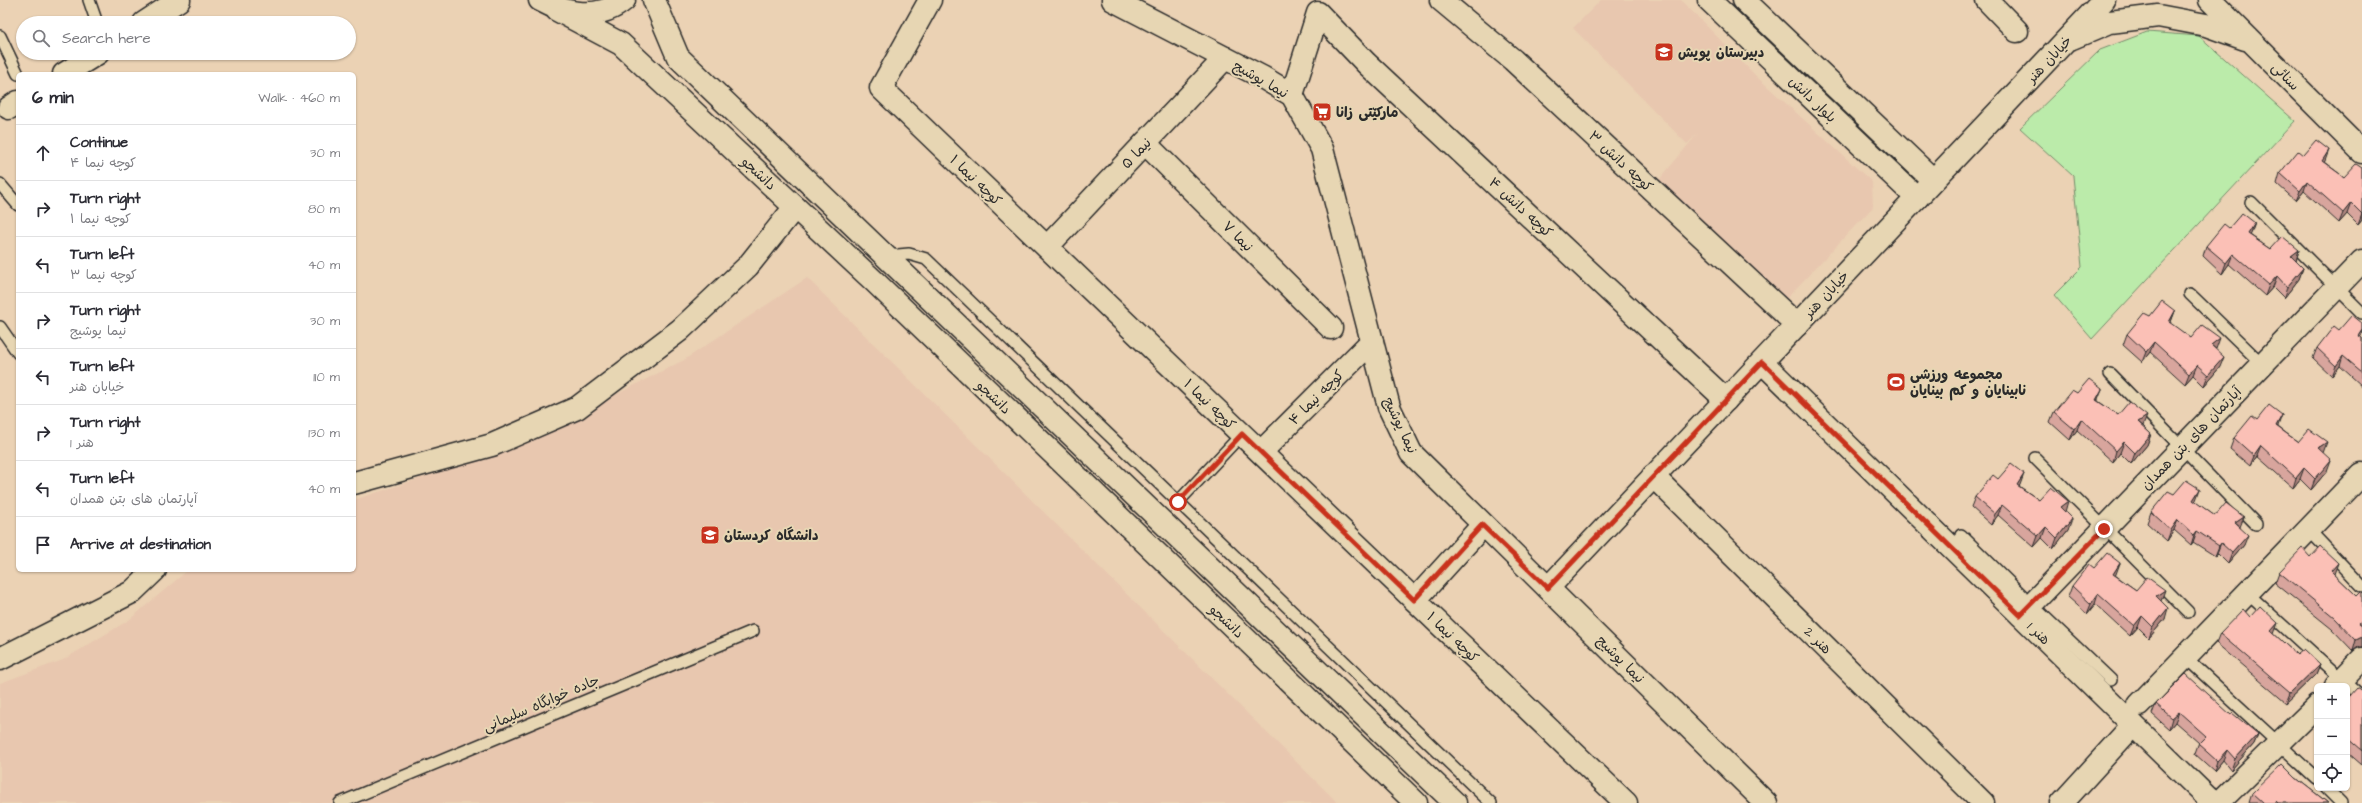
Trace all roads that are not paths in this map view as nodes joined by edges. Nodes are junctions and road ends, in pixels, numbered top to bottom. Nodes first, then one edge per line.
1 (89, 0) edge
2 (179, 0) edge
3 (624, 0) edge
4 (654, 0) edge
5 (930, 0) edge
6 (1112, 0) edge
7 (1441, 0) edge
8 (1709, 0) edge
9 (1744, 0) edge
10 (1987, 0) edge
11 (2104, 0) edge
12 (2210, 0) edge
13 (549, 5) edge
14 (95, 16) edge
15 (155, 16) edge
16 (2018, 31) dead end
17 (0, 36) edge
18 (2066, 40) junction
19 (2253, 41) junction
20 (1225, 58) junction
21 (87, 60) edge
22 (17, 72) edge
23 (67, 72) edge
24 (1292, 95) junction
25 (1145, 143) junction
26 (2362, 152) edge
27 (1933, 180) junction
28 (0, 184) edge
29 (1917, 198) junction
30 (16, 202) edge
31 (2251, 202) dead end
32 (795, 207) junction
33 (1046, 247) junction
34 (887, 256) junction
35 (2362, 261) edge
36 (2336, 288) junction
37 (2190, 294) dead end
38 (2362, 312) edge
39 (1796, 325) junction
40 (0, 327) edge
41 (1331, 328) dead end
42 (1372, 341) junction
43 (16, 350) edge
44 (1762, 362) junction
45 (2262, 364) junction
46 (2110, 374) dead end
47 (1726, 400) junction
48 (1242, 434) junction
49 (2181, 449) junction
50 (1261, 452) junction
51 (2035, 458) dead end
52 (2362, 474) edge
53 (1653, 476) junction
54 (356, 482) edge
55 (1178, 502) junction
56 (2256, 524) dead end
57 (1482, 525) junction
58 (2104, 529) junction
59 (2309, 530) junction
60 (1961, 535) dead end
61 (145, 574) edge
62 (2362, 586) edge
63 (1548, 588) junction
64 (2247, 593) junction
65 (1414, 600) junction
66 (2026, 610) junction
67 (2188, 612) dead end
68 (753, 631) dead end
69 (2185, 657) junction
70 (0, 659) edge
71 (2362, 660) edge
72 (2111, 680) dead end
73 (2339, 683) edge
74 (2350, 690) edge
75 (2362, 698) edge
76 (2314, 709) edge
77 (2136, 715) junction
78 (2281, 743) junction
79 (2314, 776) edge
80 (2329, 791) edge
81 (340, 803) edge
82 (1416, 803) edge
83 (1455, 803) edge
84 (1491, 803) edge
85 (1626, 803) edge
86 (1766, 803) edge
87 (1983, 803) edge
88 (2062, 803) edge
89 (2213, 803) edge
90 (2218, 803) edge
91 (2341, 803) edge

1 - 14 lane
2 - 15 street
3 - 13 street
4 - 34 street, دانشجو
5 - 33 street, کوچه نیما ۱
6 - 20 street, نیما یوشیج
7 - 39 street, کوچه دانش ۳
8 - 29 street, بلوار دانش
9 - 27 street, بلوار دانش
10 - 16 street
11 - 18 street, خیابان هنر
12 - 19 street, سنائی
13 - 32 street, دانشجو
17 - 22 lane
18 - 19 street
18 - 27 street, خیابان هنر
19 - 26 street, سنائی
20 - 24 street, نیما یوشیج
20 - 25 street, نیما ۵
21 - 23 street
24 - 42 street, نیما یوشیج
24 - 47 street, کوچه دانش ۴
25 - 33 street, نیما ۵
25 - 41 street, نیما ۷
27 - 29 street, خیابان هنر
28 - 30 lane
29 - 39 street, خیابان هنر
31 - 36 lane
32 - 54 street
32 - 82 street, دانشجو
33 - 48 street, کوچه نیما ۱
34 - 55 lane
34 - 83 street, دانشجو
35 - 36 street, آپارتمان های بتن همدان
36 - 38 lane
36 - 45 street, آپارتمان های بتن همدان
37 - 45 lane
39 - 44 street, خیابان هنر
40 - 43 lane
42 - 50 street, کوچه نیما ۴
42 - 57 street, نیما یوشیج
44 - 47 street, خیابان هنر
44 - 66 street, هنر 1
45 - 49 street, آپارتمان های بتن همدان
46 - 49 lane
47 - 53 street, خیابان هنر
48 - 50 street, کوچه نیما ۱
48 - 55 lane
49 - 56 lane
49 - 58 street, آپارتمان های بتن همدان
50 - 65 street, کوچه نیما ۱
51 - 58 lane
52 - 59 street
53 - 63 street, خیابان هنر
53 - 87 street, هنر 2
55 - 84 lane
57 - 63 street, نیما یوشیج
57 - 65 street
58 - 66 street, آپارتمان های بتن همدان
58 - 67 lane
59 - 62 lane
59 - 64 street
60 - 66 lane
61 - 70 street
63 - 86 street, نیما یوشیج
64 - 69 street
64 - 73 lane
65 - 85 street, کوچه نیما ۱
66 - 72 lane
66 - 77 street, هنر 1
68 - 81 lane, جاده خوابگاه سلیمانی
69 - 77 street
69 - 78 lane
71 - 73 street
74 - 75 lane
76 - 78 street
77 - 88 street
77 - 89 street, هنر 1
78 - 79 lane
78 - 90 street
80 - 91 lane

